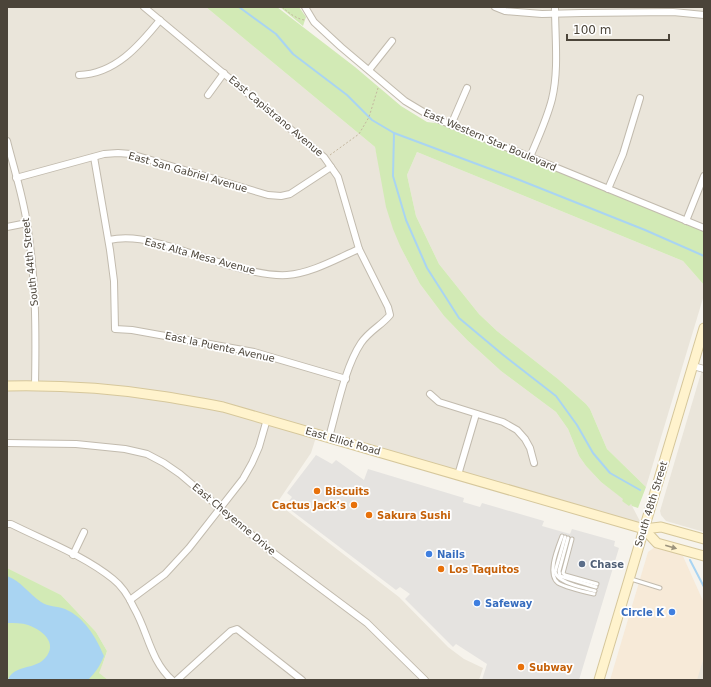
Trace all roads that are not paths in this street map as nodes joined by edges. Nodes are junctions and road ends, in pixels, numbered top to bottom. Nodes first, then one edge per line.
1 (144, 7) edge
2 (305, 7) edge
3 (495, 7) edge
4 (673, 9) edge
5 (555, 10) edge
6 (704, 15) edge
7 (160, 20) junction
8 (392, 41) dead end
9 (369, 70) junction
10 (224, 73) junction
11 (79, 75) dead end
12 (467, 88) dead end
13 (208, 94) dead end
14 (640, 98) dead end
15 (451, 125) junction
16 (7, 141) edge
17 (94, 157) junction
18 (530, 157) junction
19 (331, 167) junction
20 (704, 176) edge
21 (16, 178) junction
22 (608, 189) junction
23 (686, 220) junction
24 (27, 223) junction
25 (7, 226) edge
26 (704, 228) edge
27 (109, 240) junction
28 (359, 249) junction
29 (704, 328) edge
30 (693, 366) junction
31 (704, 369) edge
32 (346, 379) junction
33 (7, 386) edge
34 (35, 386) junction
35 (430, 394) dead end
36 (476, 414) junction
37 (267, 419) junction
38 (329, 437) junction
39 (7, 443) edge
40 (534, 463) dead end
41 (458, 475) junction
42 (220, 508) junction
43 (7, 524) edge
44 (644, 529) junction
45 (84, 532) dead end
46 (704, 540) edge
47 (73, 555) junction
48 (704, 556) edge
49 (629, 578) junction
50 (660, 588) dead end
51 (595, 589) joint
52 (130, 600) junction
53 (172, 680) edge
54 (177, 680) edge
55 (302, 680) edge
56 (425, 680) edge
57 (598, 680) edge

1 - 7 street, East Capistrano Avenue
2 - 9 street, East Western Star Boulevard
3 - 5 street
4 - 5 street
4 - 6 street
5 - 18 street
7 - 10 street, East Capistrano Avenue
7 - 11 street
8 - 9 street
9 - 15 street, East Western Star Boulevard
10 - 13 street, East Capistrano Avenue
10 - 19 street, East Capistrano Avenue
12 - 15 street
14 - 22 street
15 - 18 street, East Western Star Boulevard
16 - 21 street, South 44th Street
17 - 19 street, East San Gabriel Avenue
17 - 21 street, East San Gabriel Avenue
17 - 27 street
18 - 22 street, East Western Star Boulevard
19 - 28 street, East Capistrano Avenue
20 - 23 street
21 - 24 street, South 44th Street
22 - 23 street, East Western Star Boulevard
23 - 26 street, East Western Star Boulevard
24 - 25 street
24 - 34 street, South 44th Street
27 - 28 street, East Alta Mesa Avenue
27 - 32 street, East la Puente Avenue
28 - 32 street, East Capistrano Avenue
29 - 30 main road, South 48th Street
30 - 31 street
30 - 44 main road, South 48th Street
32 - 38 street
33 - 34 main road, East Elliot Road
34 - 37 main road, East Elliot Road
35 - 36 street
36 - 40 street
36 - 41 street
37 - 38 main road, East Elliot Road
37 - 42 street
38 - 41 main road, East Elliot Road
39 - 42 street, East Cheyenne Drive
41 - 44 main road, East Elliot Road
42 - 52 street
42 - 56 street, East Cheyenne Drive
43 - 47 street
44 - 46 main road, East Elliot Road
44 -> 48 main road, East Elliot Road
44 - 49 main road, South 48th Street
45 - 47 street
47 - 52 street
49 - 50 lane
49 - 57 main road, South 48th Street
51 - 51 lane
52 - 53 street
54 - 55 street

